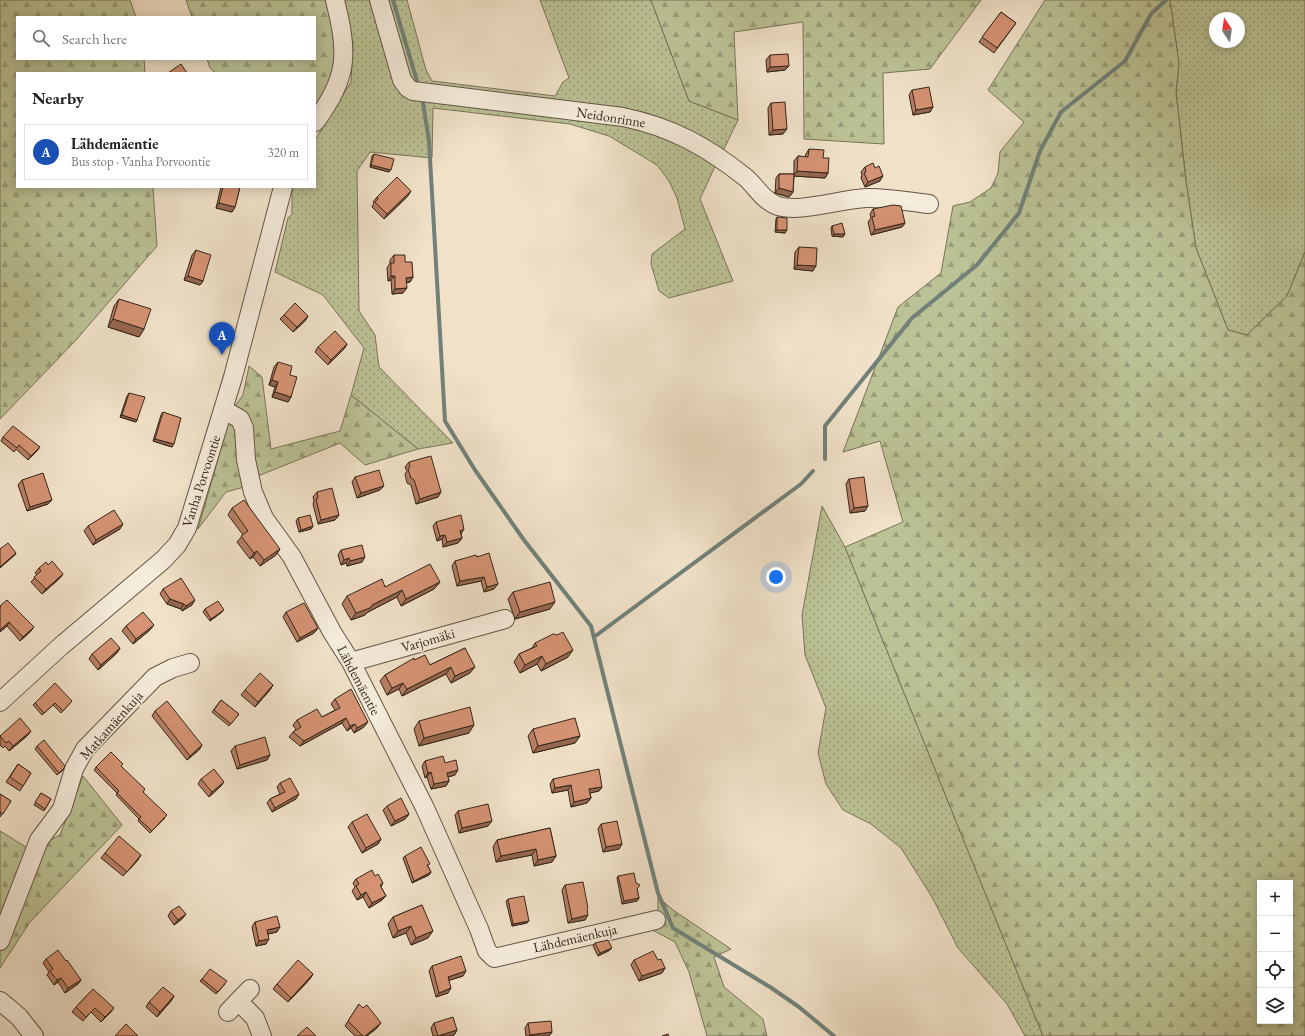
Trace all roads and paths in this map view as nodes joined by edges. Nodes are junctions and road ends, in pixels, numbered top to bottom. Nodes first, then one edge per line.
1 (335, 0) edge
2 (380, 0) edge
3 (316, 120) edge
4 (283, 188) edge
5 (929, 204) dead end
6 (224, 410) junction
7 (505, 619) dead end
8 (351, 662) junction
9 (190, 663) dead end
10 (0, 702) edge
11 (656, 920) dead end
12 (0, 941) edge
13 (494, 958) joint
14 (0, 1001) edge
15 (239, 1001) dead end
16 (34, 1036) edge
17 (262, 1036) edge

1 - 3 street
2 - 5 street, Neidonrinne
4 - 6 street, Vanha Porvoontie
6 - 8 street, Lähdemäentie
6 - 10 street, Vanha Porvoontie
7 - 8 street, Varjomäki
8 - 13 street, Lähdemäentie
9 - 12 street, Matkamäenkuja
11 - 13 street, Lähdemäenkuja
14 - 16 street
15 - 17 street

